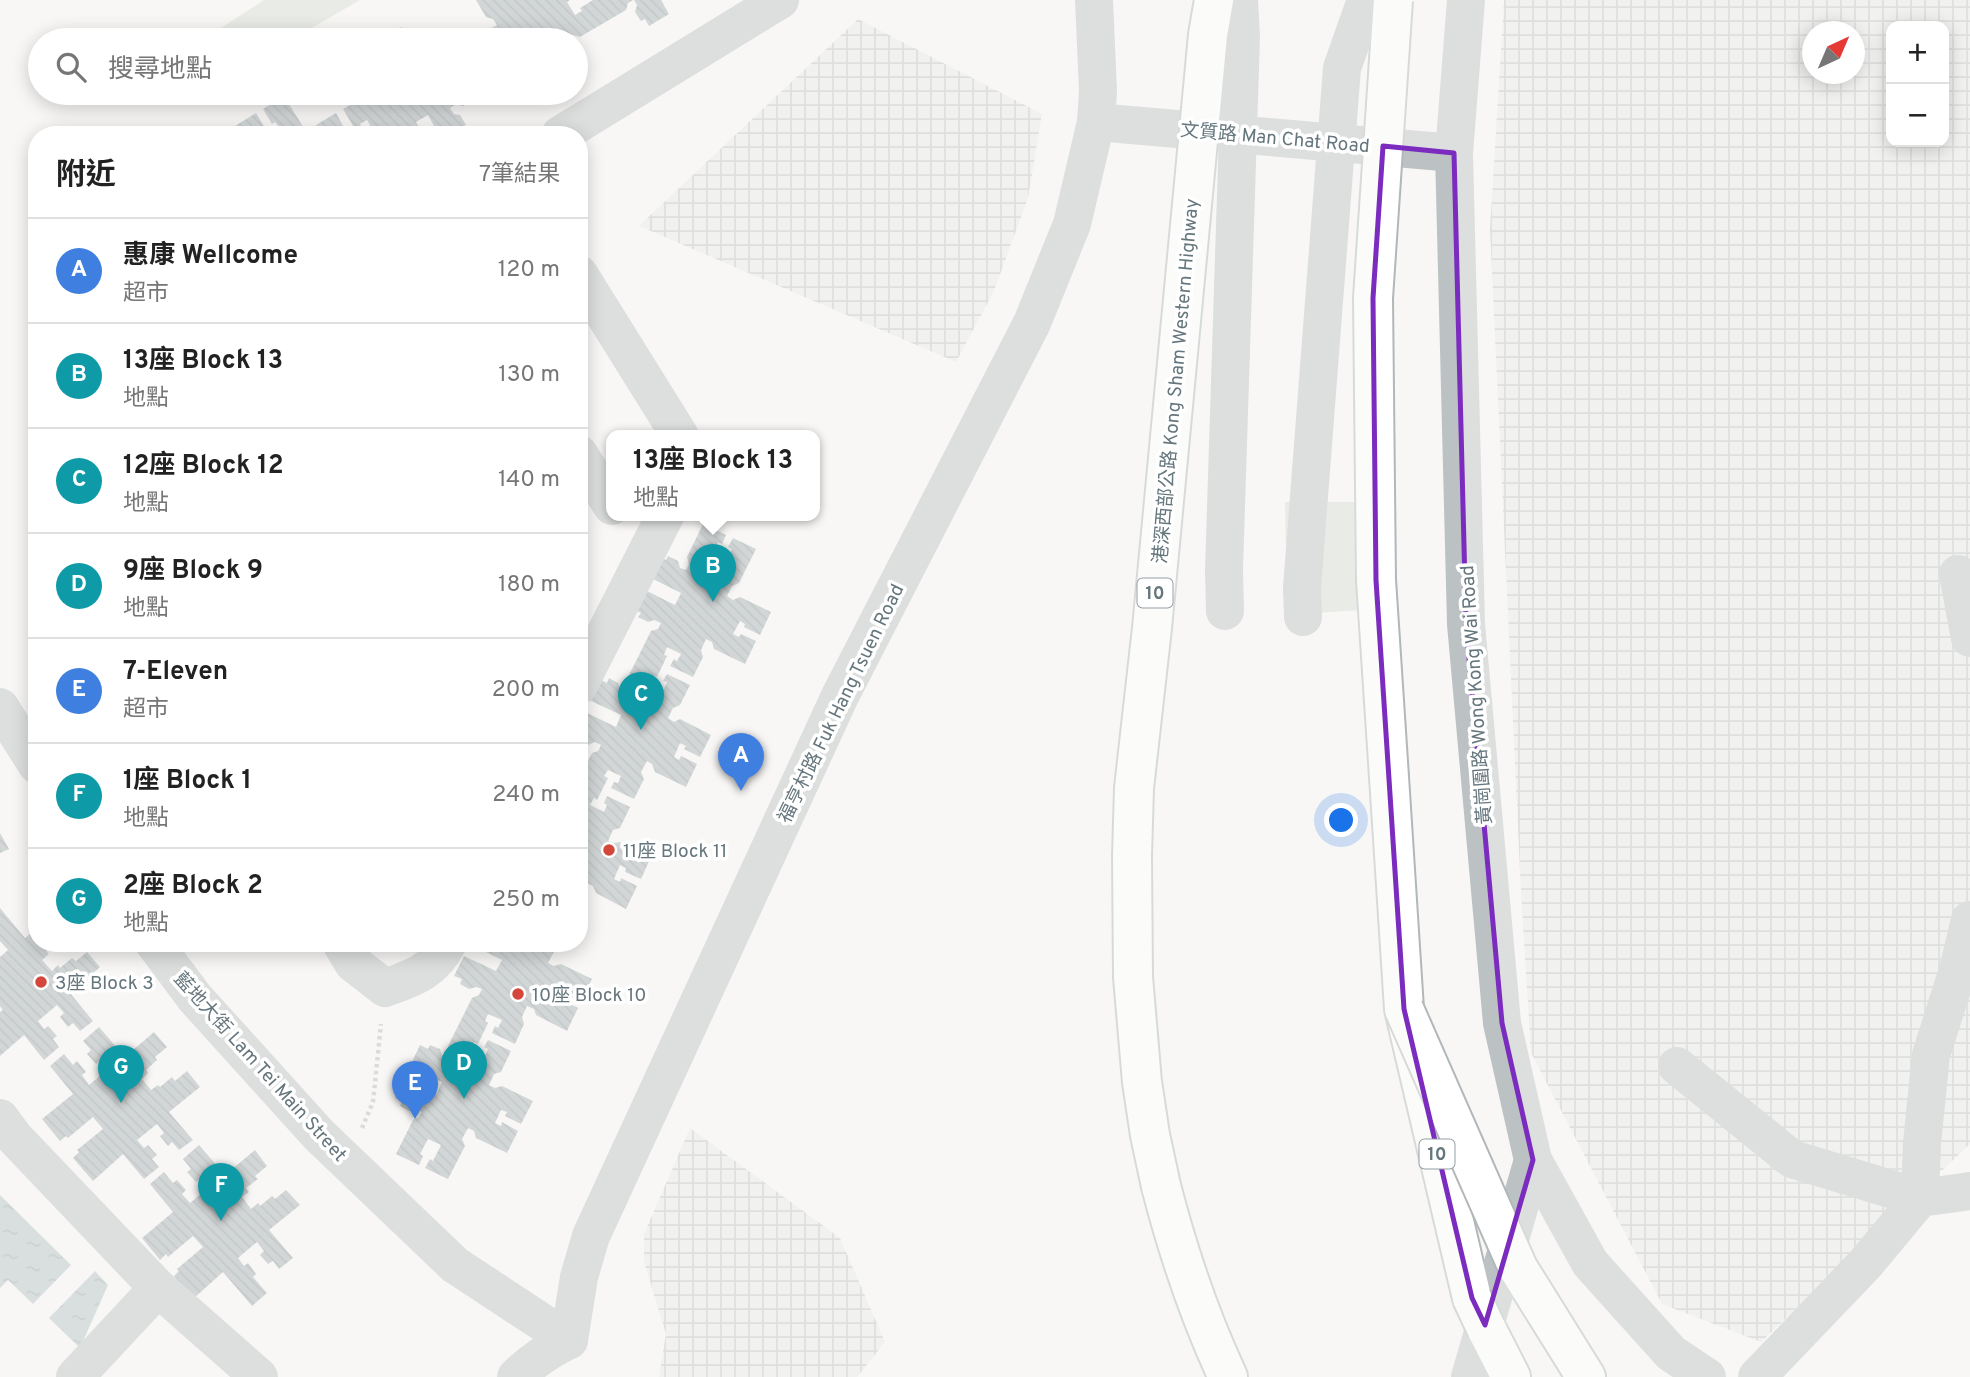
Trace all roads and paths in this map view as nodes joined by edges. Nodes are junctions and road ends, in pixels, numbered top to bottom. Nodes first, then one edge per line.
1 (780, 0) edge
2 (1094, 0) edge
3 (1213, 0) edge
4 (1237, 0) edge
5 (1366, 0) edge
6 (1393, 0) edge
7 (1466, 0) edge
8 (1096, 122) junction
9 (575, 126) edge
10 (1221, 133) junction
11 (1454, 153) junction
12 (588, 288) edge
13 (676, 430) edge
14 (588, 469) edge
15 (606, 498) edge
16 (621, 521) edge
17 (662, 521) edge
18 (644, 558) junction
19 (1958, 574) dead end
20 (1225, 611) dead end
21 (1303, 617) dead end
22 (1970, 638) edge
23 (588, 667) edge
24 (0, 707) edge
25 (28, 751) edge
26 (1970, 920) edge
27 (161, 952) edge
28 (346, 952) edge
29 (443, 952) edge
30 (385, 988) junction
31 (1404, 1009) junction
32 (1676, 1066) dead end
33 (0, 1118) edge
34 (361, 1131) dead end
35 (1533, 1160) junction
36 (1970, 1191) edge
37 (1920, 1198) junction
38 (158, 1288) junction
39 (569, 1340) junction
40 (75, 1377) edge
41 (259, 1377) edge
42 (516, 1377) edge
43 (1227, 1377) edge
44 (1470, 1377) edge
45 (1511, 1377) edge
46 (1586, 1377) edge
47 (1707, 1377) edge
48 (1757, 1377) edge

1 - 9 street
2 - 8 street, 福亨村路 Fuk Hang Tsuen Road
3 - 43 highway, 港深西部公路 Kong Sham Western Highway / 10, bridge
4 - 10 street
4 - 20 street, bridge
5 - 21 street, bridge
6 - 31 highway, 10, bridge
7 - 11 street, 黃崗圍路 Wong Kong Wai Road
8 - 10 street, 文質路 Man Chat Road
8 - 39 street, 福亨村路 Fuk Hang Tsuen Road
10 - 11 street, 文質路 Man Chat Road
11 - 35 street, 黃崗圍路 Wong Kong Wai Road
12 - 13 street
14 - 15 street
16 - 18 street
17 - 18 street
18 - 23 street
19 - 22 street
24 - 25 street
26 - 37 street
27 - 39 street, 藍地大街 Lam Tei Main Street
28 - 30 street
29 - 30 street
30 - 34 path
31 - 45 highway, 10, bridge
31 - 46 highway, bridge
32 - 37 street
33 - 38 street
35 - 44 street, 黃崗圍路 Wong Kong Wai Road
35 - 47 street
36 - 37 street
37 - 48 street
38 - 40 street
38 - 41 street
39 - 42 street

